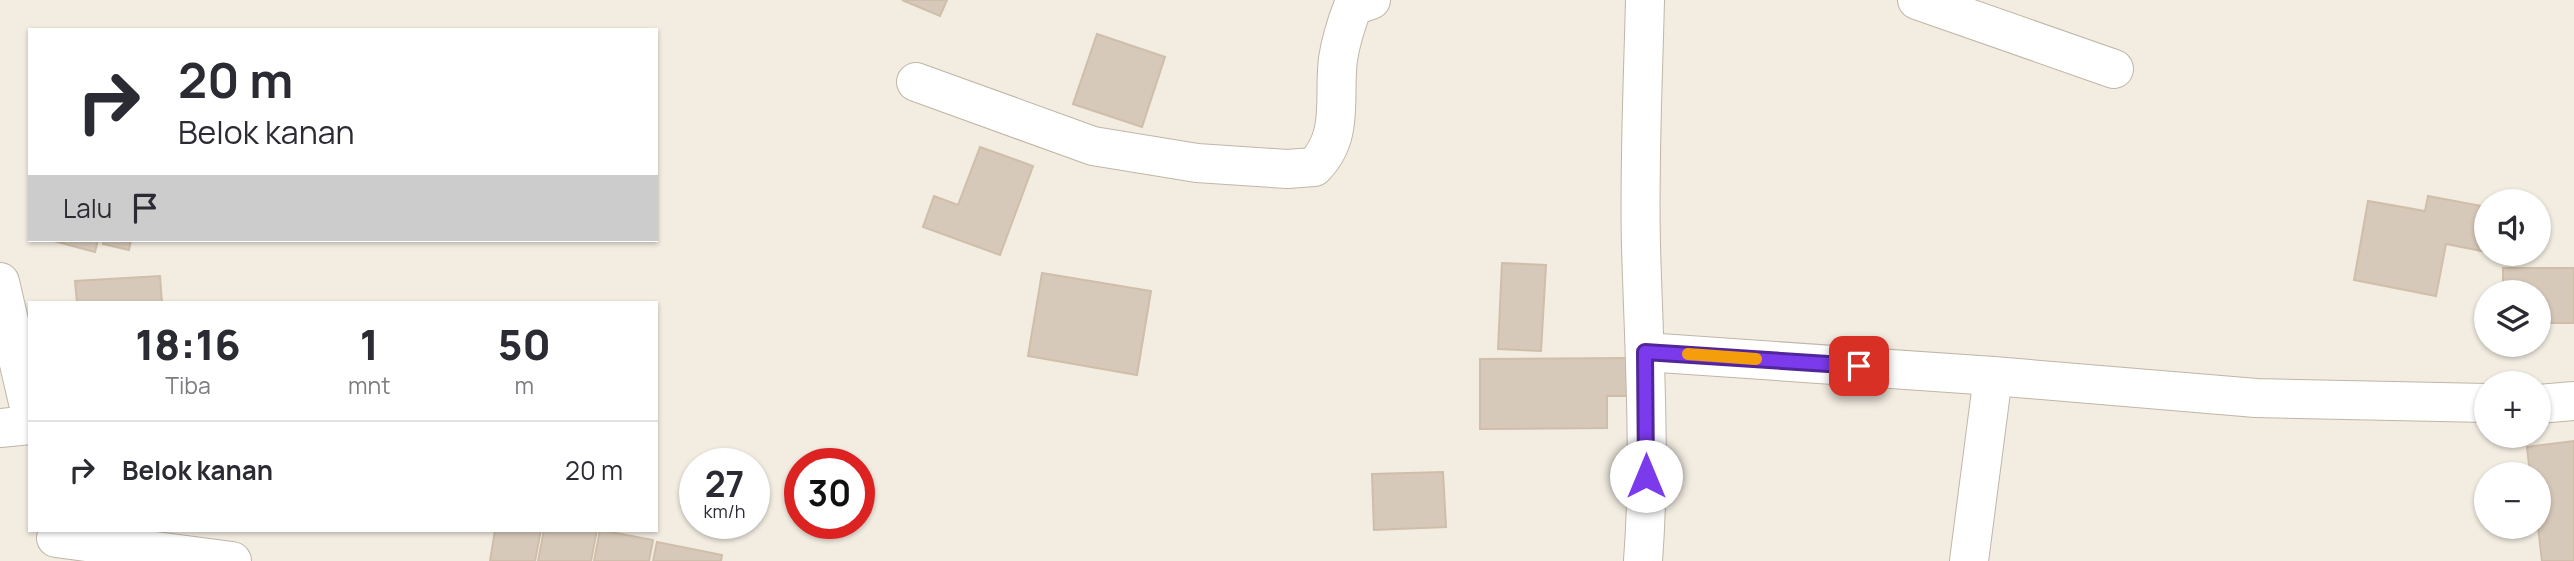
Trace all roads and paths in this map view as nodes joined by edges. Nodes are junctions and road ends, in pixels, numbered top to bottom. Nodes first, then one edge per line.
1 (1371, 0) edge
2 (1645, 0) edge
3 (1917, 0) edge
4 (2114, 69) dead end
5 (916, 82) dead end
6 (0, 282) edge
7 (1645, 352) junction
8 (1993, 376) junction
9 (2574, 401) edge
10 (28, 402) edge
11 (2474, 403) edge
12 (2551, 403) edge
13 (28, 425) edge
14 (0, 428) edge
15 (57, 543) edge
16 (232, 561) edge
17 (1643, 561) edge
18 (1969, 561) edge

1 - 5 street
2 - 7 street
3 - 4 street
6 - 10 street
7 - 8 street
7 - 17 street
8 - 11 street
8 - 18 street
9 - 12 street
13 - 14 street
15 - 16 street

